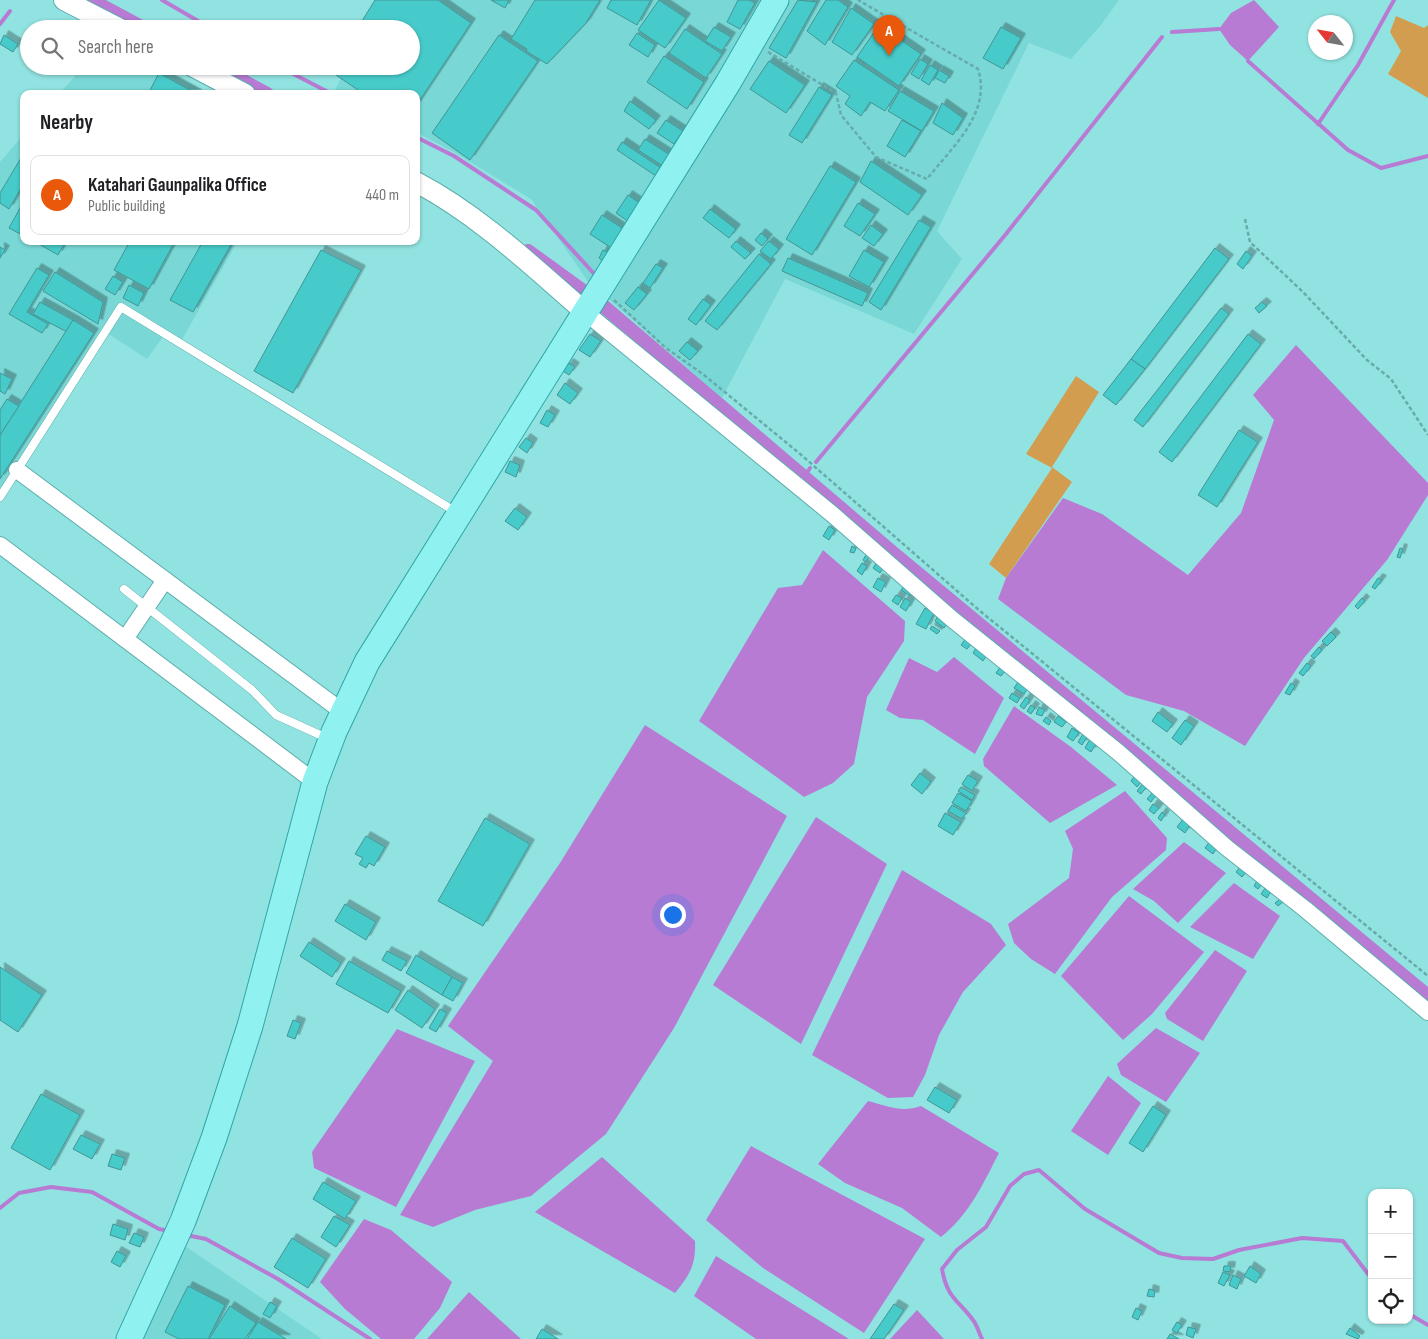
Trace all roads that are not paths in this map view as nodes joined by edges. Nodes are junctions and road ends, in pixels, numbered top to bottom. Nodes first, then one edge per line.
1 (64, 0) edge
2 (776, 0) edge
3 (103, 20) edge
4 (209, 75) edge
5 (237, 90) edge
6 (420, 184) edge
7 (595, 297) junction
8 (17, 470) junction
9 (0, 497) edge
10 (458, 513) junction
11 (0, 545) edge
12 (165, 580) junction
13 (124, 589) dead end
14 (147, 607) junction
15 (125, 638) junction
16 (343, 712) junction
17 (331, 740) junction
18 (315, 782) junction
19 (1428, 1012) edge
20 (129, 1339) edge

1 - 3 street
2 - 7 main road
4 - 5 street
6 - 7 street
7 - 10 main road
7 - 19 street
8 - 9 lane
8 - 10 lane
8 - 12 street
10 - 16 main road
11 - 15 street
12 - 14 street
12 - 16 street
13 - 14 lane
14 - 15 street
14 - 17 lane
15 - 18 street
16 - 17 main road
17 - 18 main road
18 - 20 main road

